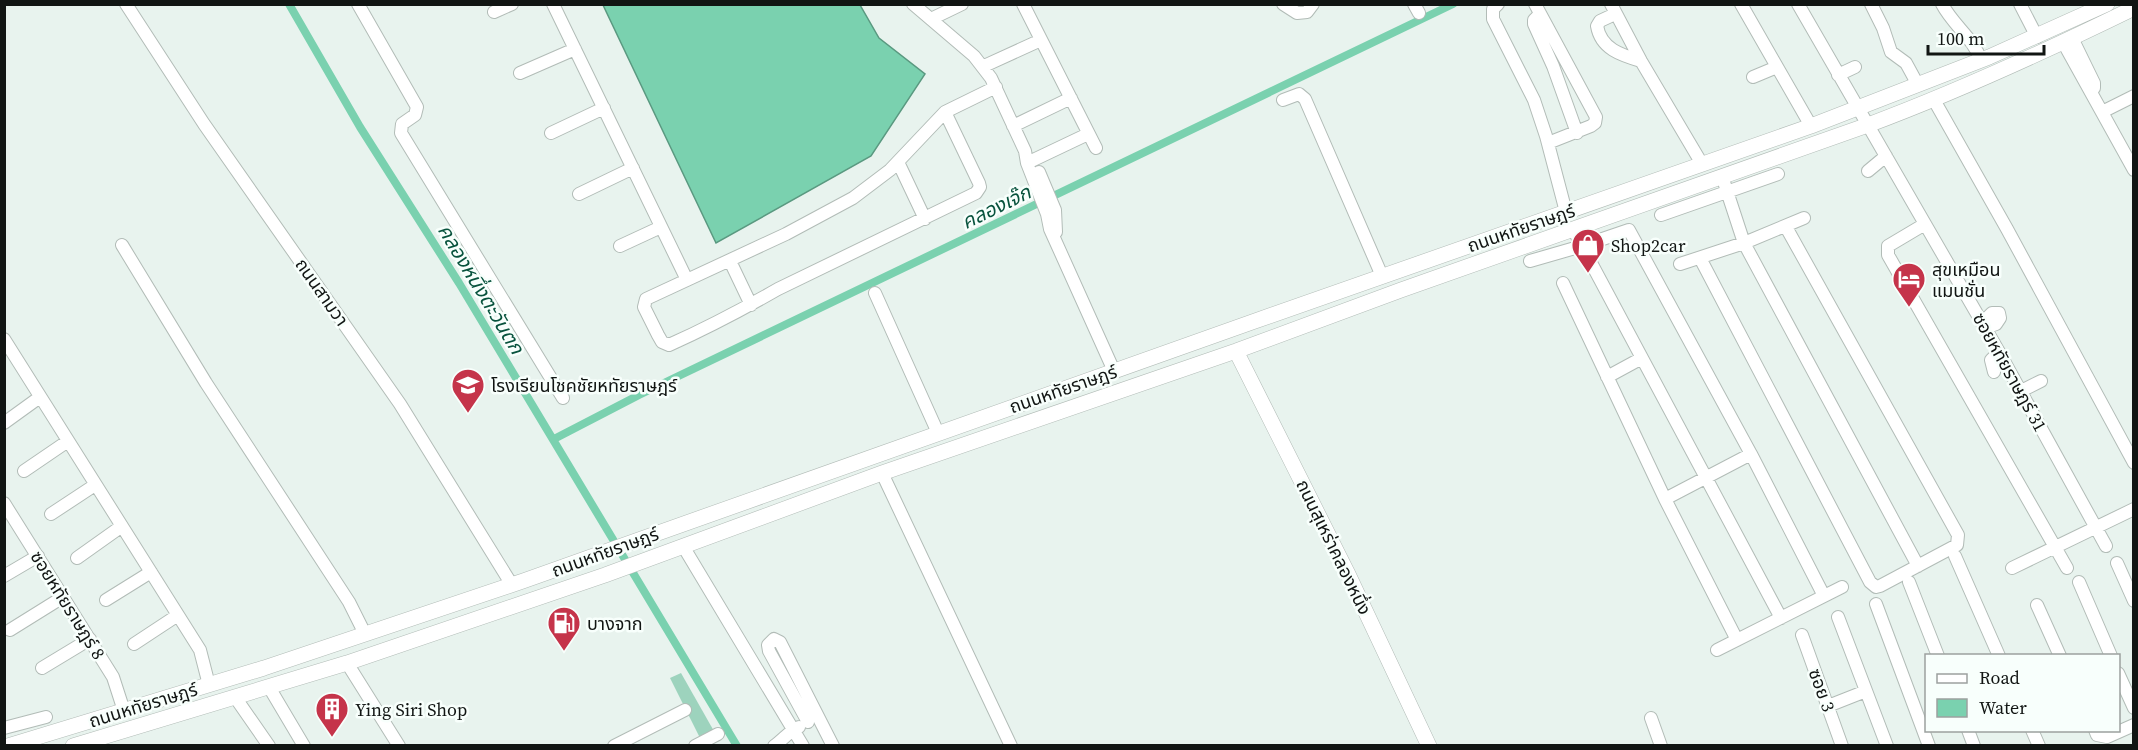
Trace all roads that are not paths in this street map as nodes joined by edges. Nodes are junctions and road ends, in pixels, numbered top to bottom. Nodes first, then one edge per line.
1 (126, 4) edge
2 (358, 4) edge
3 (512, 4) edge
4 (553, 4) edge
5 (912, 4) edge
6 (962, 4) edge
7 (1023, 4) edge
8 (1283, 4) edge
9 (1313, 4) edge
10 (1498, 4) edge
11 (1741, 4) edge
12 (1798, 4) edge
13 (1871, 4) edge
14 (1942, 4) edge
15 (2020, 4) edge
16 (2107, 4) edge
17 (2133, 8) edge
18 (1538, 9) edge
19 (1613, 9) edge
20 (494, 12) dead end
21 (931, 19) junction
22 (2037, 37) junction
23 (1041, 40) junction
24 (2068, 40) junction
25 (575, 49) junction
26 (1985, 59) junction
27 (1641, 61) junction
28 (984, 66) junction
29 (1777, 67) junction
30 (1855, 67) dead end
31 (520, 73) dead end
32 (1838, 75) junction
33 (1753, 77) dead end
34 (1918, 85) junction
35 (996, 87) junction
36 (2133, 96) edge
37 (1071, 98) junction
38 (1283, 100) dead end
39 (1934, 100) junction
40 (604, 108) junction
41 (1858, 109) junction
42 (945, 112) junction
43 (2103, 112) junction
44 (1868, 125) junction
45 (1013, 126) junction
46 (1811, 126) junction
47 (551, 133) dead end
48 (1577, 133) junction
49 (1088, 134) junction
50 (1548, 143) junction
51 (1096, 148) dead end
52 (1886, 156) junction
53 (1028, 158) junction
54 (898, 162) junction
55 (1702, 164) junction
56 (2132, 165) edge
57 (633, 168) junction
58 (1868, 171) dead end
59 (1778, 174) dead end
60 (1722, 176) junction
61 (1727, 192) junction
62 (579, 194) dead end
63 (1566, 212) junction
64 (1661, 215) dead end
65 (1804, 218) dead end
66 (925, 219) junction
67 (1925, 224) junction
68 (661, 227) junction
69 (1786, 227) junction
70 (1573, 229) junction
71 (1744, 243) junction
72 (122, 245) dead end
73 (620, 246) dead end
74 (1582, 246) junction
75 (1700, 258) junction
76 (730, 261) junction
77 (1530, 261) dead end
78 (1680, 264) dead end
79 (1382, 276) junction
80 (687, 280) junction
81 (1563, 283) dead end
82 (875, 293) dead end
83 (751, 305) junction
84 (1248, 323) junction
85 (1208, 337) junction
86 (6, 347) edge
87 (1236, 351) junction
88 (1999, 352) junction
89 (1642, 358) junction
90 (1114, 371) junction
91 (1994, 372) dead end
92 (1607, 377) junction
93 (2041, 381) dead end
94 (2021, 391) junction
95 (40, 397) junction
96 (563, 398) dead end
97 (4, 423) edge
98 (938, 433) junction
99 (68, 441) junction
100 (1751, 454) junction
101 (2133, 462) edge
102 (24, 471) dead end
103 (882, 473) junction
104 (1707, 477) junction
105 (95, 485) junction
106 (1665, 499) junction
107 (4, 503) edge
108 (2133, 509) edge
109 (51, 514) dead end
110 (8, 517) edge
111 (122, 526) junction
112 (2096, 527) junction
113 (683, 546) junction
114 (2106, 546) dead end
115 (2054, 548) junction
116 (38, 556) junction
117 (1955, 556) dead end
118 (77, 558) dead end
119 (2116, 563) dead end
120 (1918, 566) junction
121 (2067, 567) dead end
122 (2012, 568) dead end
123 (151, 572) junction
124 (4, 576) edge
125 (1909, 582) dead end
126 (2079, 582) dead end
127 (512, 585) junction
128 (1842, 587) dead end
129 (1824, 596) junction
130 (63, 597) junction
131 (106, 600) dead end
132 (2133, 601) edge
133 (1876, 604) dead end
134 (2037, 605) dead end
135 (178, 615) junction
136 (1781, 618) junction
137 (1838, 618) dead end
138 (10, 630) dead end
139 (365, 634) junction
140 (1802, 635) dead end
141 (90, 639) junction
142 (1737, 640) junction
143 (134, 644) dead end
144 (1717, 650) dead end
145 (1937, 654) edge
146 (1998, 654) edge
147 (2059, 654) edge
148 (2110, 654) edge
149 (347, 663) junction
150 (42, 668) dead end
151 (264, 668) junction
152 (2120, 679) edge
153 (209, 685) junction
154 (270, 687) junction
155 (1866, 691) junction
156 (236, 697) junction
157 (213, 703) junction
158 (1828, 706) junction
159 (2133, 708) edge
160 (685, 710) dead end
161 (124, 711) junction
162 (46, 717) dead end
163 (1651, 718) dead end
164 (813, 719) junction
165 (4, 728) edge
166 (2033, 732) edge
167 (2096, 732) edge
168 (2116, 732) edge
169 (718, 734) dead end
170 (790, 738) edge
171 (8, 746) edge
172 (73, 746) edge
173 (268, 746) edge
174 (304, 746) edge
175 (399, 746) edge
176 (614, 746) edge
177 (695, 746) edge
178 (774, 746) edge
179 (803, 746) edge
180 (833, 746) edge
181 (1011, 746) edge
182 (1429, 746) edge
183 (1661, 746) edge
184 (1842, 746) edge
185 (1887, 746) edge
186 (1929, 746) edge
187 (2039, 746) edge

1 - 127 street, ถนนสามวา
2 - 96 street
3 - 20 street
4 - 25 street
5 - 21 street
6 - 21 street
7 - 23 street
8 - 9 street
10 - 50 street
11 - 29 street
12 - 32 street, ซอยหทัยราษฎร์ 31
13 - 34 street
14 - 26 street
15 - 22 street
16 - 22 main road, ถนนหทัยราษฎร์
17 - 24 main road, ถนนหทัยราษฎร์
18 - 48 street
18 - 48 street
19 - 27 street
19 - 27 street
21 - 28 street
22 - 26 main road, ถนนหทัยราษฎร์
23 - 28 street
23 - 37 street
24 - 39 main road, ถนนหทัยราษฎร์
24 - 43 street
25 - 31 street
25 - 40 street
26 - 34 main road, ถนนหทัยราษฎร์
27 - 55 street
28 - 35 street
29 - 33 street
29 - 46 street
30 - 32 street
32 - 41 street, ซอยหทัยราษฎร์ 31
34 - 41 main road, ถนนหทัยราษฎร์
35 - 42 street
35 - 45 street
36 - 43 street
37 - 45 street
37 - 49 street
38 - 79 street
39 - 44 main road, ถนนหทัยราษฎร์
39 - 101 street
40 - 47 street
40 - 57 street
41 - 44 street, ซอยหทัยราษฎร์ 31
41 - 46 main road, ถนนหทัยราษฎร์
42 - 54 street
42 - 66 street
43 - 56 street
44 - 52 street, ซอยหทัยราษฎร์ 31
44 - 60 main road, ถนนหทัยราษฎร์
45 - 53 street
46 - 55 main road, ถนนหทัยราษฎร์
48 - 50 street
49 - 51 street
49 - 53 street
50 - 63 street
52 - 58 street
52 - 67 street, ซอยหทัยราษฎร์ 31
53 - 90 street
54 - 66 street
54 - 76 street
55 - 63 main road, ถนนหทัยราษฎร์
57 - 62 street
57 - 68 street
59 - 61 street
60 - 61 street
60 - 70 main road, ถนนหทัยราษฎร์
61 - 64 street
61 - 71 street
63 - 79 main road, ถนนหทัยราษฎร์
65 - 69 street
66 - 83 street
67 - 88 street, ซอยหทัยราษฎร์ 31
67 - 115 street
68 - 73 street
68 - 80 street
69 - 71 street
69 - 120 street
70 - 74 street
70 - 87 main road, ถนนหทัยราษฎร์
71 - 75 street
71 - 120 street
72 - 139 street
74 - 77 street
74 - 89 street
74 - 100 street
75 - 78 street
75 - 120 street
76 - 80 street
76 - 83 street
79 - 84 main road, ถนนหทัยราษฎร์
80 - 83 street
81 - 92 street
82 - 98 street
84 - 85 main road, ถนนหทัยราษฎร์
84 - 87 main road
85 - 87 main road
85 - 90 main road, ถนนหทัยราษฎร์
86 - 95 street
87 - 103 main road, ถนนหทัยราษฎร์
87 - 182 main road, ถนนสุเหร่าคลองหนึ่ง
88 - 91 street
88 - 94 street, ซอยหทัยราษฎร์ 31
89 - 92 street
89 - 104 street
90 - 98 main road, ถนนหทัยราษฎร์
92 - 106 street
93 - 94 street
94 - 112 street, ซอยหทัยราษฎร์ 31
95 - 97 street
95 - 99 street
98 - 127 main road, ถนนหทัยราษฎร์
99 - 102 street
99 - 105 street
100 - 104 street
100 - 129 street
103 - 113 main road, ถนนหทัยราษฎร์
103 - 181 street
104 - 106 street
104 - 136 street
105 - 109 street
105 - 111 street
106 - 142 street
107 - 110 street, ซอยหทัยราษฎร์ 8
108 - 112 street
110 - 116 street, ซอยหทัยราษฎร์ 8
111 - 118 street
111 - 123 street
112 - 114 street, ซอยหทัยราษฎร์ 31
112 - 115 street
113 - 149 main road, ถนนหทัยราษฎร์
113 - 170 street
115 - 121 street
115 - 122 street
116 - 124 street
116 - 130 street, ซอยหทัยราษฎร์ 8
117 - 146 street
119 - 132 street
123 - 131 street
123 - 135 street
125 - 145 street
126 - 148 street
127 - 139 main road, ถนนหทัยราษฎร์
128 - 129 street
129 - 136 street
130 - 138 street
130 - 141 street, ซอยหทัยราษฎร์ 8
133 - 186 street
134 - 147 street
135 - 143 street
135 - 153 street
136 - 142 street
137 - 155 street
139 - 151 main road, ถนนหทัยราษฎร์
140 - 158 street, ซอย 3
141 - 150 street
141 - 161 street, ซอยหทัยราษฎร์ 8
142 - 144 street
149 - 154 main road, ถนนหทัยราษฎร์
149 - 175 street
151 - 153 main road, ถนนหทัยราษฎร์
151 - 154 main road
152 - 159 street
153 - 157 main road
153 - 161 main road, ถนนหทัยราษฎร์
154 - 156 main road, ถนนหทัยราษฎร์
154 - 174 street
155 - 158 street
155 - 185 street
156 - 157 main road, ถนนหทัยราษฎร์
156 - 173 street
157 - 172 main road, ถนนหทัยราษฎร์
158 - 184 street, ซอย 3
160 - 176 street
161 - 171 main road, ถนนหทัยราษฎร์
162 - 165 street
163 - 183 street
164 - 164 street
164 - 170 street
164 - 180 street
166 - 187 street
167 - 168 street
169 - 177 street
170 - 178 street
170 - 179 street

